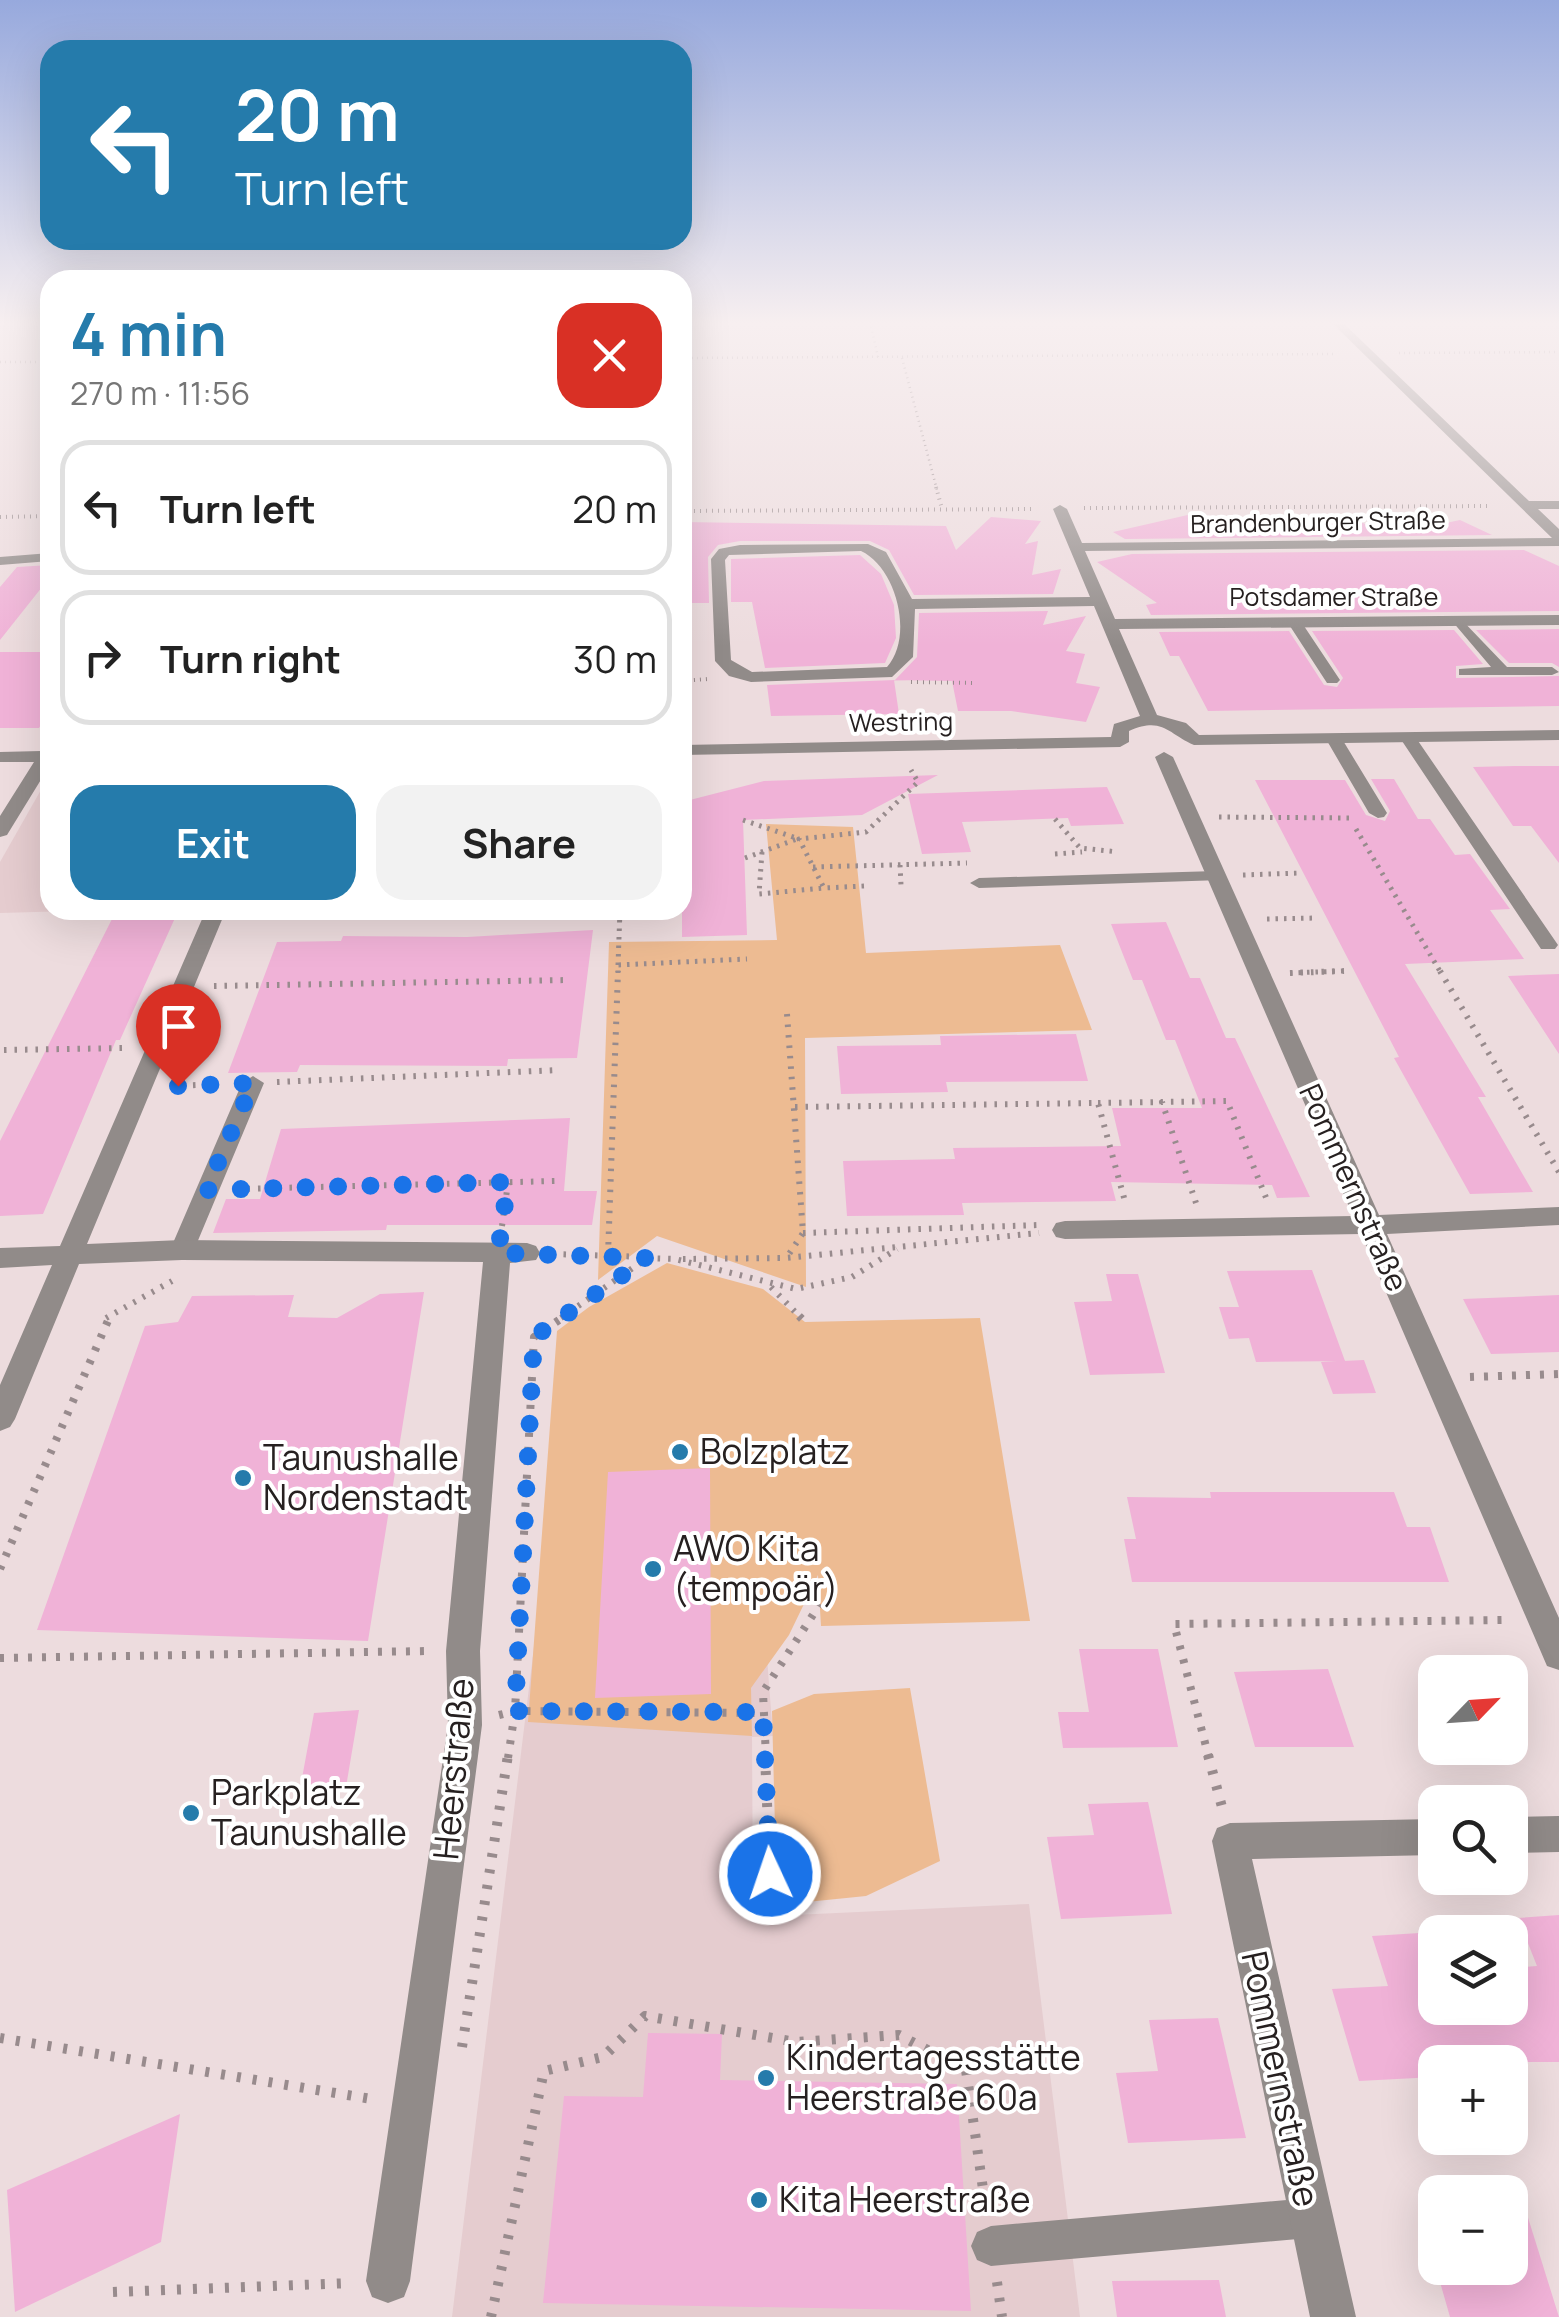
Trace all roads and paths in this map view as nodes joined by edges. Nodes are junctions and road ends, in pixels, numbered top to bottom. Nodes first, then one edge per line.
1 (921, 430) edge
2 (1449, 430) edge
3 (1559, 505) edge
4 (1528, 506) junction
5 (1060, 508) junction
6 (942, 510) junction
7 (692, 511) edge
8 (0, 516) edge
9 (40, 516) edge
10 (1559, 539) edge
11 (1077, 547) junction
12 (40, 558) edge
13 (0, 560) edge
14 (1099, 601) junction
15 (907, 604) junction
16 (1559, 620) edge
17 (1459, 621) junction
18 (1294, 623) junction
19 (1109, 624) junction
20 (1552, 671) dead end
21 (892, 672) junction
22 (1464, 672) dead end
23 (1504, 672) junction
24 (1332, 680) dead end
25 (974, 683) dead end
26 (1150, 720) junction
27 (1559, 735) edge
28 (1408, 738) junction
29 (1194, 740) junction
30 (1334, 740) junction
31 (1120, 742) junction
32 (692, 750) edge
33 (40, 755) edge
34 (0, 757) edge
35 (1164, 757) junction
36 (907, 763) dead end
37 (40, 768) edge
38 (1378, 813) dead end
39 (1190, 817) junction
40 (1055, 819) dead end
41 (744, 820) dead end
42 (0, 832) edge
43 (798, 839) junction
44 (762, 852) junction
45 (1136, 852) dead end
46 (745, 858) dead end
47 (975, 863) dead end
48 (900, 865) junction
49 (813, 867) junction
50 (1300, 872) dead end
51 (1216, 876) junction
52 (979, 883) dead end
53 (901, 885) dead end
54 (864, 886) dead end
55 (824, 888) junction
56 (1318, 918) dead end
57 (211, 920) edge
58 (620, 920) edge
59 (1236, 920) junction
60 (1548, 944) dead end
61 (747, 958) dead end
62 (618, 965) junction
63 (1344, 971) dead end
64 (1259, 974) junction
65 (568, 980) dead end
66 (184, 986) junction
67 (787, 1014) dead end
68 (158, 1047) junction
69 (4, 1050) dead end
70 (560, 1070) dead end
71 (253, 1083) junction
72 (141, 1088) junction
73 (1162, 1102) junction
74 (1098, 1103) junction
75 (795, 1107) junction
76 (1559, 1172) edge
77 (556, 1180) dead end
78 (508, 1182) junction
79 (206, 1190) junction
80 (1559, 1216) edge
81 (1370, 1225) junction
82 (1278, 1227) junction
83 (1204, 1228) junction
84 (1133, 1229) junction
85 (1065, 1230) junction
86 (803, 1233) junction
87 (897, 1249) junction
88 (182, 1250) junction
89 (512, 1253) junction
90 (608, 1255) junction
91 (70, 1256) junction
92 (0, 1258) edge
93 (647, 1258) junction
94 (786, 1258) junction
95 (676, 1259) junction
96 (190, 1281) dead end
97 (770, 1286) junction
98 (805, 1322) dead end
99 (1559, 1374) edge
100 (1437, 1378) junction
101 (0, 1419) edge
102 (0, 1570) edge
103 (820, 1604) dead end
104 (1544, 1619) junction
105 (463, 1651) junction
106 (1559, 1655) edge
107 (0, 1658) edge
108 (763, 1712) junction
109 (1559, 1834) edge
110 (1528, 1835) edge
111 (1418, 1836) edge
112 (1230, 1840) junction
113 (771, 1898) dead end
114 (0, 2038) edge
115 (414, 2106) junction
116 (1310, 2218) junction
117 (991, 2246) joint
118 (388, 2281) joint
119 (113, 2292) dead end
120 (491, 2317) edge
121 (1333, 2317) edge

1 - 6 path
2 - 4 street
3 - 4 street
4 - 5 path
4 - 10 street
5 - 6 path
5 - 11 street
6 - 7 path
8 - 9 path
10 - 11 street, Brandenburger Straße
11 - 14 street
12 - 13 street
14 - 15 street
14 - 19 street
15 - 21 street
15 - 21 street
16 - 17 street, Potsdamer Straße
17 - 18 street, Potsdamer Straße
17 - 23 lane
18 - 19 street, Potsdamer Straße
18 - 24 lane
19 - 26 street
20 - 23 lane
21 - 25 path
22 - 23 lane
26 - 29 street
26 - 31 street
27 - 28 street
28 - 30 street
28 - 60 lane
29 - 30 street
29 - 35 street
30 - 38 lane
31 - 32 street, Westring
31 - 35 street, Westring
33 - 34 street
35 - 39 street, Pommernstraße
36 - 43 path
37 - 42 street
39 - 51 street, Pommernstraße
39 - 76 path
40 - 45 path
41 - 43 path
43 - 44 path
43 - 49 path
44 - 46 path
44 - 55 path
47 - 48 path
48 - 49 path
48 - 53 path
49 - 55 path
50 - 51 path
51 - 52 lane
51 - 59 street, Pommernstraße
54 - 55 path
56 - 59 path
57 - 66 street
58 - 62 path
59 - 64 street, Pommernstraße
61 - 62 path
62 - 90 path
63 - 64 path
64 - 81 street, Pommernstraße
65 - 66 path
66 - 68 street
67 - 75 path
68 - 69 path
68 - 72 street
70 - 71 path
71 - 72 path
71 - 79 lane
72 - 91 street
73 - 74 path
73 - 82 path
73 - 83 path
74 - 75 path
74 - 84 path
75 - 86 path
77 - 78 path
78 - 79 path
78 - 89 path
79 - 88 lane
80 - 81 street
81 - 82 street
81 - 100 street, Pommernstraße
82 - 83 street
83 - 84 street
84 - 85 street
85 - 86 path
85 - 87 path
86 - 94 path
87 - 94 path
87 - 97 path
88 - 89 street
88 - 91 street
89 - 90 path
89 - 105 street, Heerstraße
90 - 93 path
91 - 92 street
91 - 101 street
93 - 95 path
93 - 108 path
94 - 95 path
95 - 97 path
96 - 102 path
97 - 98 path
99 - 100 path
100 - 104 street, Pommernstraße
103 - 108 path
104 - 106 street, Pommernstraße
104 - 112 path
105 - 107 path
105 - 115 street, Heerstraße
108 - 113 path
109 - 110 street
111 - 112 street
112 - 116 street, Pommernstraße
114 - 115 path
115 - 118 street, Heerstraße
116 - 117 lane
116 - 121 street, Pommernstraße
117 - 120 path
118 - 119 path

